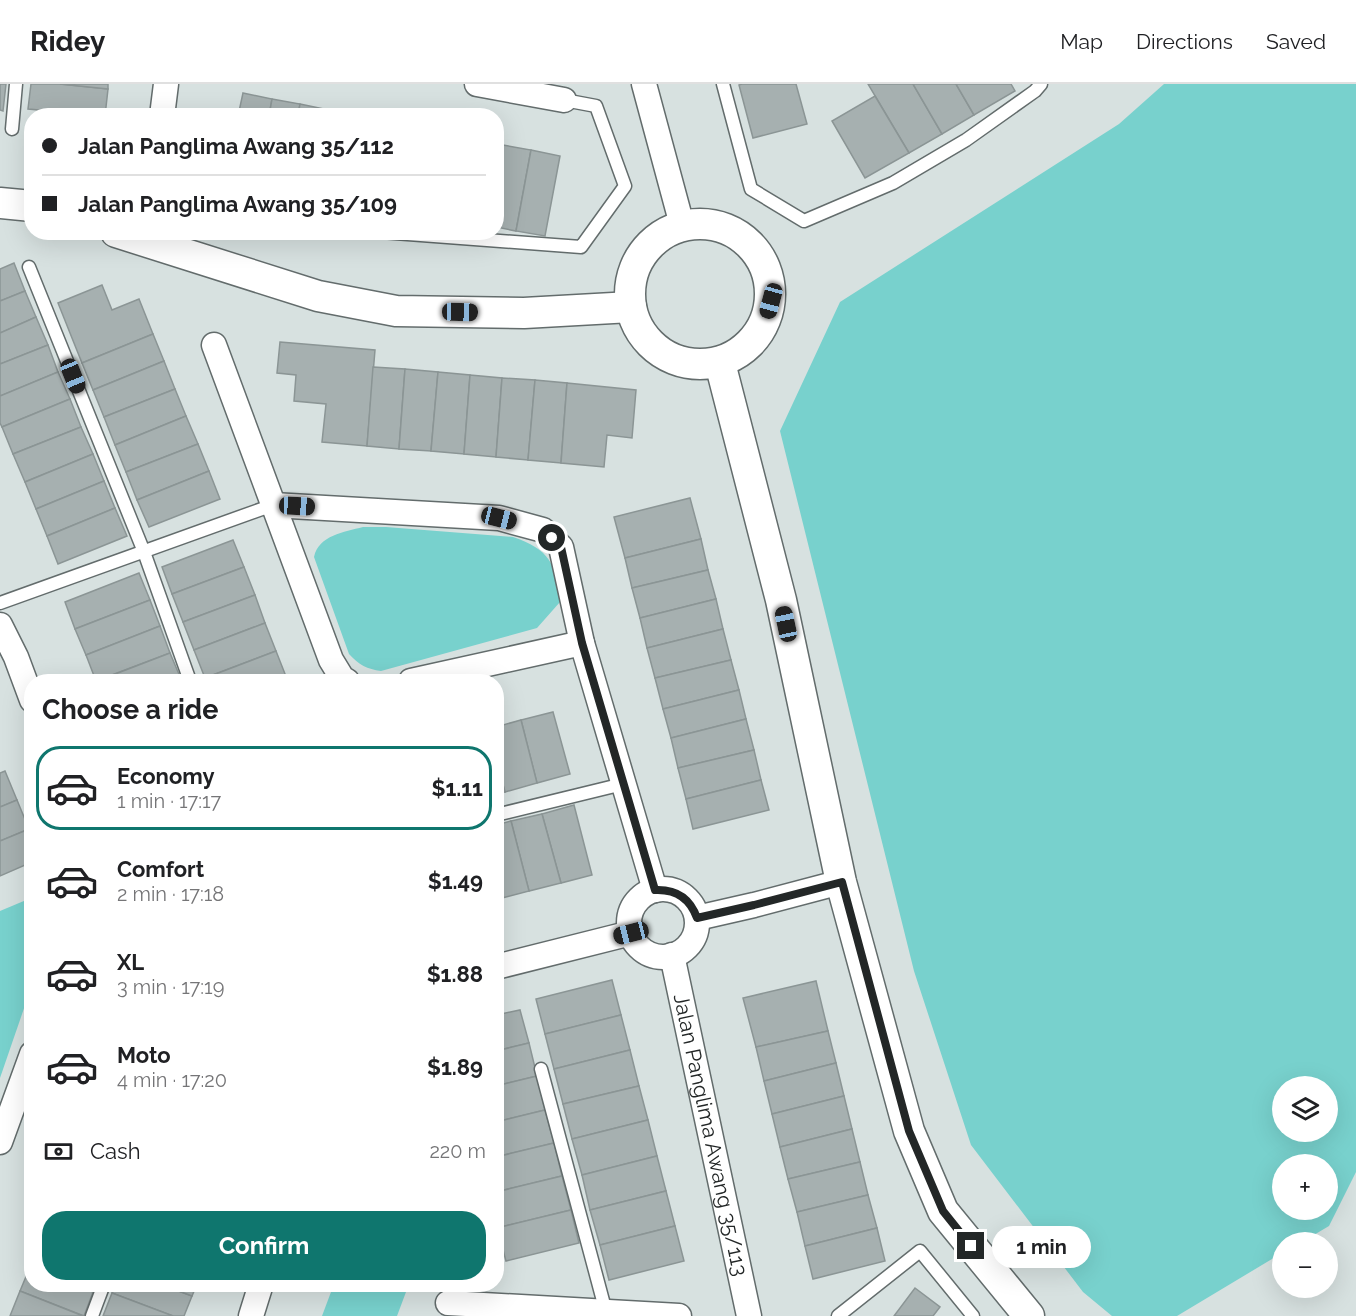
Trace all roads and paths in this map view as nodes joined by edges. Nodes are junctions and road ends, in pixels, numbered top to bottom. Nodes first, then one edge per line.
1 (16, 84) edge
2 (166, 84) edge
3 (477, 84) edge
4 (644, 84) edge
5 (723, 84) edge
6 (1041, 84) edge
7 (564, 100) joint
8 (163, 108) edge
9 (12, 129) dead end
10 (0, 203) edge
11 (24, 205) edge
12 (682, 225) junction
13 (141, 240) edge
14 (481, 240) edge
15 (29, 267) dead end
16 (631, 307) junction
17 (214, 345) dead end
18 (720, 363) junction
19 (273, 505) junction
20 (144, 552) junction
21 (0, 603) edge
22 (0, 625) edge
23 (582, 643) junction
24 (188, 674) edge
25 (340, 674) edge
26 (442, 674) edge
27 (24, 678) edge
28 (622, 784) junction
29 (504, 812) edge
30 (842, 882) junction
31 (655, 890) junction
32 (697, 918) junction
33 (631, 933) junction
34 (672, 955) junction
35 (504, 966) edge
36 (541, 1070) dead end
37 (22, 1110) edge
38 (0, 1142) edge
39 (101, 1292) edge
40 (258, 1292) edge
41 (445, 1301) edge
42 (605, 1314) edge
43 (92, 1316) edge
44 (251, 1316) edge
45 (679, 1316) edge
46 (749, 1316) edge
47 (838, 1316) edge
48 (973, 1316) edge
49 (1029, 1316) edge

1 - 9 lane
2 - 8 street
3 - 7 street
4 - 12 street
5 - 6 lane
7 - 14 lane
10 - 11 street
12 - 16 street
12 - 18 street
13 - 16 street
15 - 20 lane
16 - 18 street
17 - 19 street
18 - 30 street
19 - 20 lane
19 - 23 street
19 - 25 street
20 - 21 lane
20 - 24 lane
22 - 27 street
23 - 26 street
23 - 28 street
28 - 29 lane
28 - 31 street
30 - 32 street
30 - 49 street
31 - 32 street
31 - 33 street
32 - 34 street
33 - 34 street
33 - 35 street
34 - 46 street, Jalan Panglima Awang 35/113
36 - 42 lane
37 - 38 street
39 - 43 lane
40 - 44 street
41 - 42 street
42 - 45 street
47 - 48 lane

